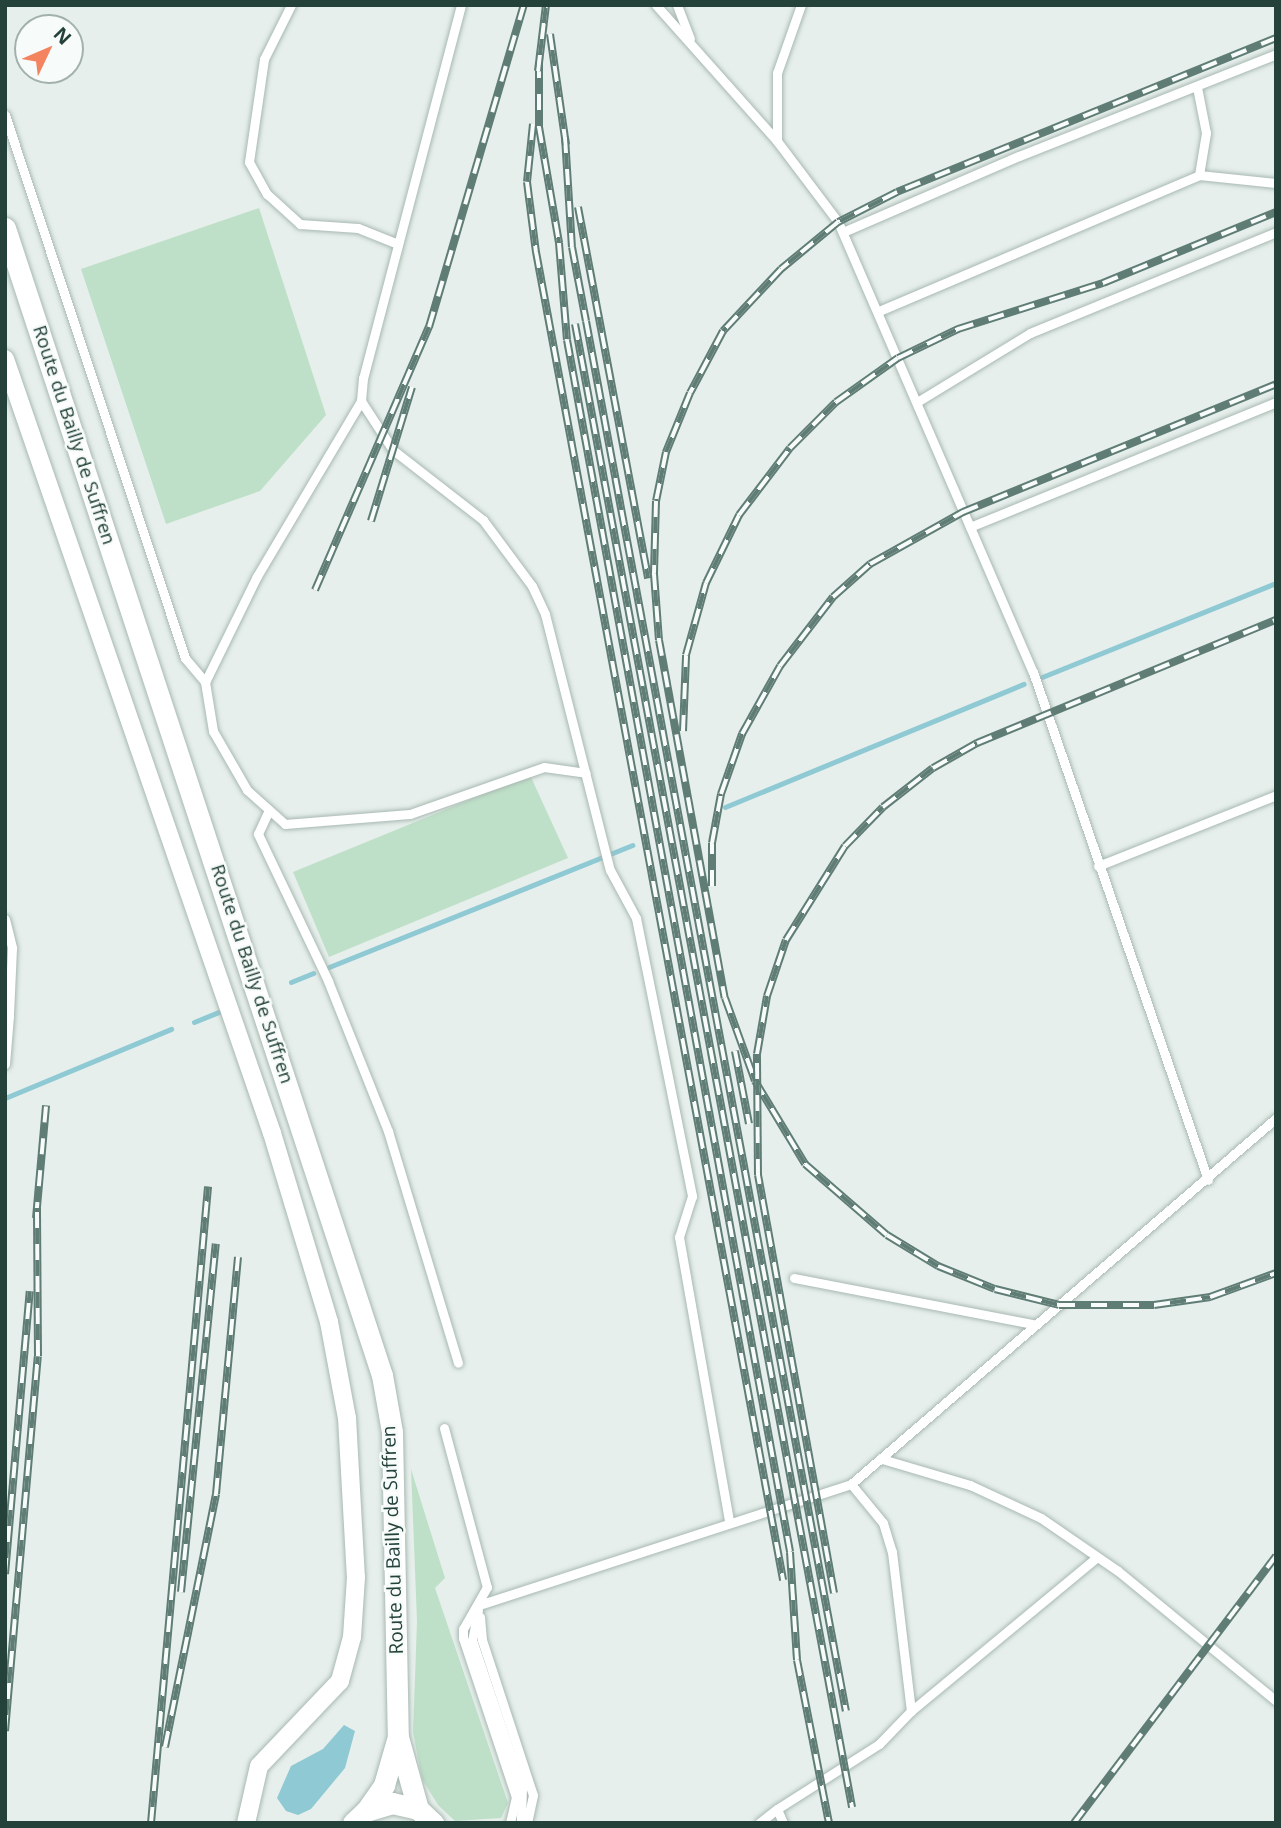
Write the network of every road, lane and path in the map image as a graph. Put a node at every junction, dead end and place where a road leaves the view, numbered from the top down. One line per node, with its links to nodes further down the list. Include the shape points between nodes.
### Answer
1 (291, 5): 16 (lane, via 264,58 250,162 267,194 300,224 358,228)
2 (461, 5): 16 (lane)
3 (656, 5): 6 (lane)
4 (677, 5): 6 (lane)
5 (801, 5): 10 (lane, via 777,73)
6 (692, 44): 10 (lane)
7 (1276, 54): 8 (lane)
8 (1197, 87): 11 (lane, via 1206,133); 14 (lane, via 1019,156)
9 (5, 115): 23 (lane, via 185,659)
10 (777, 141): 14 (lane)
11 (1199, 175): 12 (lane); 17 (lane)
12 (1276, 183)
13 (5, 228): 44 (main road, Route du Bailly de Suffren, via 382,1375 392,1432)
14 (843, 232): 17 (lane)
15 (1276, 232): 20 (lane, via 1030,333)
16 (398, 244): 19 (lane)
17 (879, 311): 20 (lane)
18 (5, 359): 48 (street, via 272,1133 329,1322 347,1418 356,1577 352,1637 340,1681 259,1766)
19 (361, 401): 23 (lane, via 257,576); 24 (lane, via 393,450 483,520 532,586 545,614)
20 (917, 402): 22 (lane)
21 (1276, 402): 22 (lane)
22 (970, 527): 27 (lane, via 1033,672)
23 (205, 682): 26 (lane, via 213,731 247,790)
24 (586, 773): 26 (lane, via 544,766 410,814 285,824); 39 (lane, via 610,870 636,918 692,1196 679,1237)
25 (1276, 795): 27 (lane)
26 (269, 810): 35 (lane, via 258,834 328,981 388,1131)
27 (1098, 866): 32 (lane)
28 (5, 919): 29 (lane, via 12,948)
29 (7, 1016): 30 (lane)
30 (5, 1064)
31 (1276, 1118): 32 (lane)
32 (1208, 1180): 34 (lane)
33 (794, 1278): 34 (lane)
34 (1033, 1324): 37 (lane)
35 (458, 1363)
36 (444, 1428): 41 (lane, via 487,1587)
37 (882, 1460): 38 (lane); 40 (lane, via 970,1485 1041,1518)
38 (851, 1484): 39 (lane); 43 (lane, via 883,1523 892,1552)
39 (729, 1522): 41 (lane)
40 (1097, 1557): 42 (lane); 43 (lane)
41 (479, 1605): 49 (lane, via 463,1629 463,1638 516,1797); 50 (lane, via 472,1640 522,1789); 51 (lane, via 482,1640 533,1795)
42 (1276, 1701)
43 (911, 1711): 45 (lane, via 879,1744)
44 (398, 1737): 46 (main road, Route du Bailly de Suffren); 47 (main road, Route du Bailly de Suffren, via 384,1785)
45 (777, 1809): 52 (lane); 53 (lane)
46 (425, 1816): 47 (main road, via 392,1803)
47 (359, 1817)
48 (246, 1823)
49 (510, 1823)
50 (521, 1823)
51 (527, 1823)
52 (760, 1823)
53 (783, 1823)

